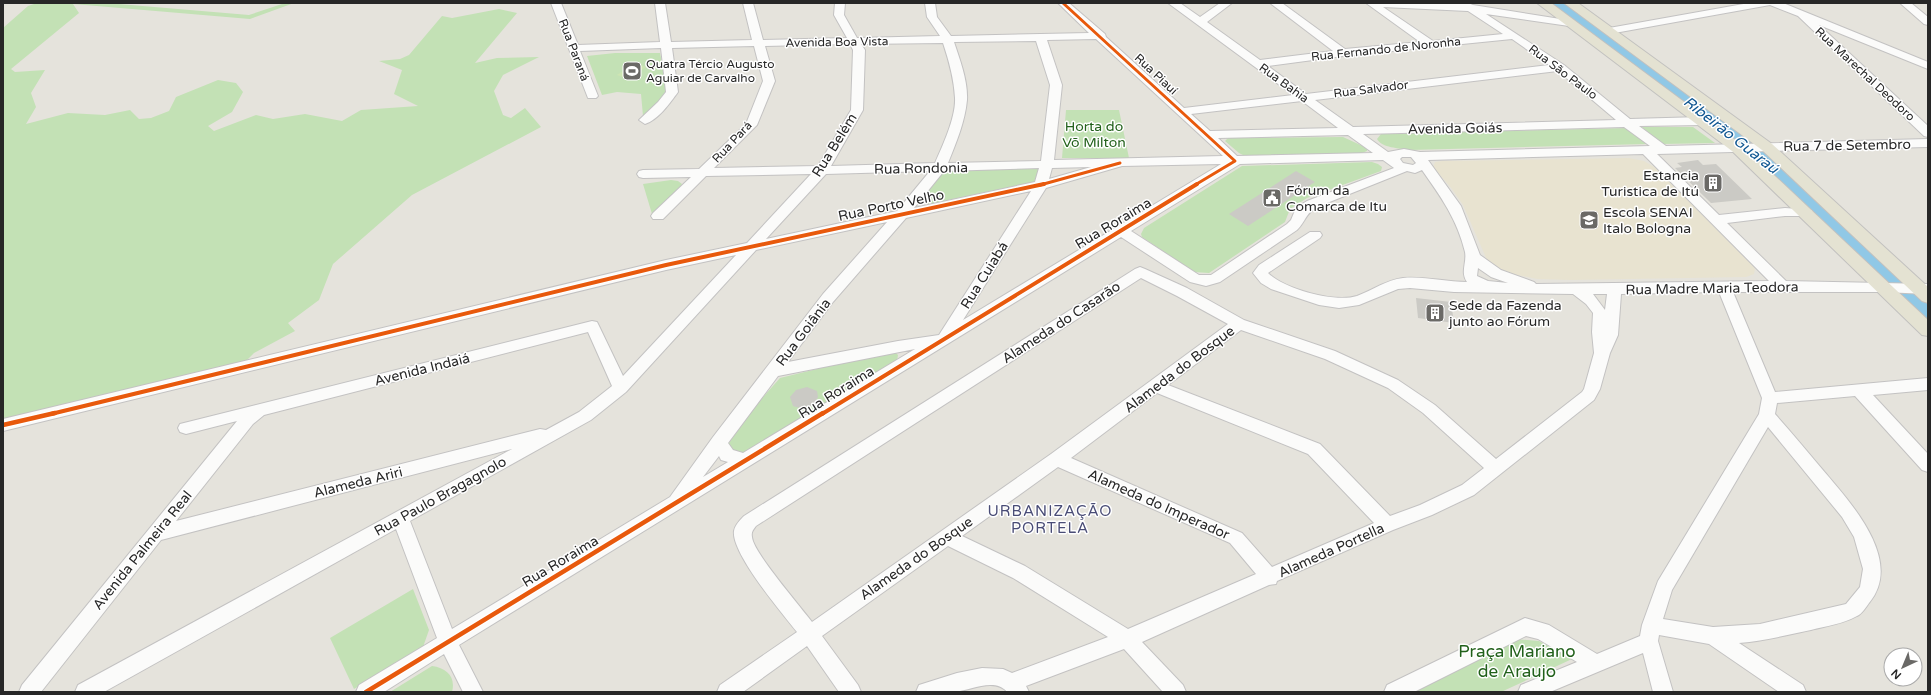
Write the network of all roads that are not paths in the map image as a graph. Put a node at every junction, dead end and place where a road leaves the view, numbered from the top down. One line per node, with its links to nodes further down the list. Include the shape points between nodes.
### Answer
1 (556, 3): 32 (street, Rua Paraná)
2 (660, 3): 31 (street)
3 (748, 3): 29 (street, Rua Pará)
4 (840, 3): 28 (street, Rua Belém, via 839,15)
5 (930, 3): 27 (street, Rua Goiânia, via 932,17)
6 (1063, 3): 24 (street, Rua Piauí)
7 (1173, 3): 20 (street, Rua Bahia)
8 (1227, 3): 20 (street)
9 (1275, 3): 33 (street)
10 (1371, 3): 30 (street)
11 (1380, 3): 18 (street)
12 (1459, 3): 18 (street, Rua São Paulo)
13 (1543, 3): 18 (street, via 1528,10); 22 (main road)
14 (1570, 3): 23 (main road)
15 (1767, 3): 23 (street)
16 (1774, 3): 19 (street)
17 (1905, 3): 21 (street)
18 (1470, 5): 22 (street); 25 (street, Rua São Paulo)
19 (1802, 15): 35 (street); 44 (street, Rua Marechal Deodoro)
20 (1200, 22): 34 (street, Rua Bahia)
21 (1928, 22)
22 (1569, 23): 23 (main road)
23 (1597, 33): 41 (main road); 47 (main road)
24 (1100, 36): 26 (street, Avenida Boa Vista); 39 (street, Rua Piauí)
25 (1514, 36): 30 (street, Rua Fernando de Noronha); 36 (street, Rua São Paulo)
26 (1041, 38): 27 (street, Avenida Boa Vista); 56 (street, Rua Cuiabá, via 1056,85)
27 (948, 40): 28 (street, Avenida Boa Vista); 57 (street, Rua Goiânia, via 957,69 961,99 954,133)
28 (854, 42): 29 (street, Avenida Boa Vista); 58 (street, Rua Belém, via 859,50 857,110)
29 (760, 44): 31 (street, Avenida Boa Vista); 59 (street, Rua Pará, via 769,81 751,125)
30 (1430, 44): 33 (street, Rua Fernando de Noronha)
31 (666, 45): 32 (street, Avenida Boa Vista); 40 (street, via 672,92 662,105)
32 (573, 48): 37 (street, Rua Paraná)
33 (1343, 53): 34 (street, Rua Fernando de Noronha)
34 (1258, 64): 38 (street, Rua Bahia)
35 (1928, 66)
36 (1560, 67): 38 (street, Rua Salvador); 42 (street, Rua São Paulo)
37 (592, 96)
38 (1304, 98): 39 (street, Rua Salvador); 43 (street, Rua Bahia)
39 (1182, 112): 45 (street, Rua Piauí)
40 (644, 120)
41 (1702, 121): 42 (street, Avenida Goiás); 48 (main road)
42 (1628, 124): 43 (street, Avenida Goiás); 50 (street, Rua São Paulo)
43 (1350, 131): 45 (street, Avenida Goiás); 55 (street, Rua Bahia)
44 (1928, 133)
45 (1208, 135): 53 (street, Rua Piauí)
46 (1928, 143): 47 (street, Rua 7 de Setembro)
47 (1763, 147): 48 (street, Avenida Goiás); 81 (main road)
48 (1741, 148): 50 (street, Avenida Goiás); 64 (main road)
49 (1646, 149): 50 (street, Avenida Goiás); 51 (street, Avenida Goiás); 67 (street)
50 (1662, 149)
51 (1420, 159): 55 (street, via 1420,168); 55 (street, Avenida Goiás, via 1407,152 1401,152); 62 (street)
52 (1198, 161): 53 (street); 54 (street, Rua Rondonia); 61 (street, via 1206,169)
53 (1235, 161): 55 (street, via 1369,156); 61 (street, Rua Roraima)
54 (1120, 163): 56 (street, Rua Rondonia); 63 (street, Rua Porto Velho)
55 (1398, 163): 62 (street); 68 (street, via 1391,174 1312,204 1301,211 1292,227 1211,281 1195,279)
56 (1047, 164): 57 (street, Rua Rondonia); 63 (street, Rua Cuiabá)
57 (940, 167): 58 (street, Rua Rondonia); 65 (street, Rua Goiânia)
58 (822, 170): 59 (street, Rua Rondonia); 70 (street, Rua Belém)
59 (704, 172): 60 (street, Rua Rondonia); 66 (street, Rua Pará)
60 (643, 174)
61 (1208, 177): 68 (street, Rua Roraima)
62 (1436, 181): 71 (street, via 1458,213)
63 (1041, 185): 65 (street, Rua Porto Velho); 82 (street, Rua Cuiabá)
64 (1806, 213): 67 (street, via 1785,212); 77 (main road)
65 (902, 214): 70 (street, Rua Porto Velho); 88 (street, Rua Goiânia, via 828,298)
66 (658, 216)
67 (1716, 220): 74 (street)
68 (1121, 231): 83 (street, Rua Roraima)
69 (1315, 235): 75 (street, via 1264,268 1260,273 1263,278 1317,301 1333,304 1356,301 1398,284 1414,282 1450,287)
70 (752, 246): 91 (street, Rua Paulo Bragagnolo); 95 (street, Rua Porto Velho)
71 (1472, 252): 72 (street); 73 (street)
72 (1470, 269): 73 (street, via 1476,267); 75 (street, Rua Madre Maria Teodora, via 1472,279 1478,284)
73 (1491, 270): 75 (street, via 1500,281); 78 (street, Rua Madre Maria Teodora)
74 (1782, 286): 76 (street, Rua Madre Maria Teodora); 77 (street, Rua Madre Maria Teodora)
75 (1492, 287): 78 (street, Rua Madre Maria Teodora)
76 (1724, 287): 80 (street, Rua Madre Maria Teodora); 93 (street, via 1767,389)
77 (1887, 287): 81 (street, Rua Madre Maria Teodora); 85 (main road)
78 (1541, 288): 79 (street, Rua Madre Maria Teodora)
79 (1576, 289): 80 (street, Rua Madre Maria Teodora); 87 (street, Alameda Portella, via 1591,300 1600,313)
80 (1614, 289): 87 (street, Alameda Portella, via 1611,335)
81 (1922, 291)
82 (974, 292): 83 (street, via 982,302); 86 (street, Rua Cuiabá)
83 (1000, 305): 86 (street, Rua Roraima)
84 (1239, 324): 90 (street, Alameda do Bosque); 103 (street, Alameda do Casarão, via 1330,355 1393,384 1429,409); 111 (street, Alameda do Casarão, via 1140,272 750,521 743,530 743,539 752,558)
85 (1928, 330)
86 (943, 340): 88 (street, via 898,346); 100 (street, Rua Roraima)
87 (1602, 353): 103 (street, Alameda Portella, via 1588,396)
88 (774, 371): 98 (street, Rua Goiânia)
89 (1928, 384): 92 (street)
90 (1155, 386): 99 (street, Alameda do Bosque); 107 (street, via 1314,449)
91 (620, 388): 94 (street, Avenida Indaiá, via 592,326); 97 (street, Rua Paulo Bragagnolo, via 585,416)
92 (1859, 390): 93 (street); 102 (street)
93 (1768, 406): 112 (street, via 1664,587); 113 (street, via 1862,534 1872,569 1871,580 1868,591 1852,610 1760,633)
94 (259, 411): 96 (street, Avenida Indaiá); 108 (street, Avenida Palmeira Real, via 248,420)
95 (3, 425)
96 (186, 428)
97 (562, 429): 106 (street, Rua Paulo Bragagnolo); 108 (street, Alameda Ariri)
98 (719, 442): 100 (street, via 727,455); 101 (street, Rua Goiânia)
99 (1057, 459): 109 (street, Alameda do Bosque); 110 (street, Alameda do Imperador, via 1236,538)
100 (745, 460): 104 (street, Rua Roraima)
101 (704, 462): 104 (street); 105 (street, Rua Goiânia)
102 (1928, 465)
103 (1496, 469): 107 (street, Alameda Portella, via 1460,494)
104 (722, 475): 105 (street, Rua Roraima)
105 (674, 504): 115 (street, Rua Roraima)
106 (400, 518): 115 (street); 119 (street, Rua Paulo Bragagnolo)
107 (1387, 524): 110 (street, Alameda Portella)
108 (154, 534): 118 (street, Avenida Palmeira Real)
109 (947, 537): 111 (street, Alameda do Bosque); 114 (street, via 1019,572)
110 (1270, 578): 114 (street, Alameda Portella)
111 (809, 633): 122 (street, Alameda do Bosque); 123 (street)
112 (1650, 633): 113 (street); 116 (street); 128 (street)
113 (1713, 636): 129 (street)
114 (1127, 639): 117 (street, Alameda Portella); 125 (street)
115 (448, 642): 120 (street, Rua Roraima); 121 (street)
116 (1596, 663): 126 (street, via 1542,631 1525,627); 127 (street)
117 (1015, 687): 124 (street, via 1003,678 978,678)
118 (29, 692)
119 (85, 692)
120 (366, 692)
121 (473, 692)
122 (727, 692)
123 (851, 692)
124 (926, 692)
125 (1176, 692)
126 (1394, 692)
127 (1528, 692)
128 (1663, 692)
129 (1796, 692)

